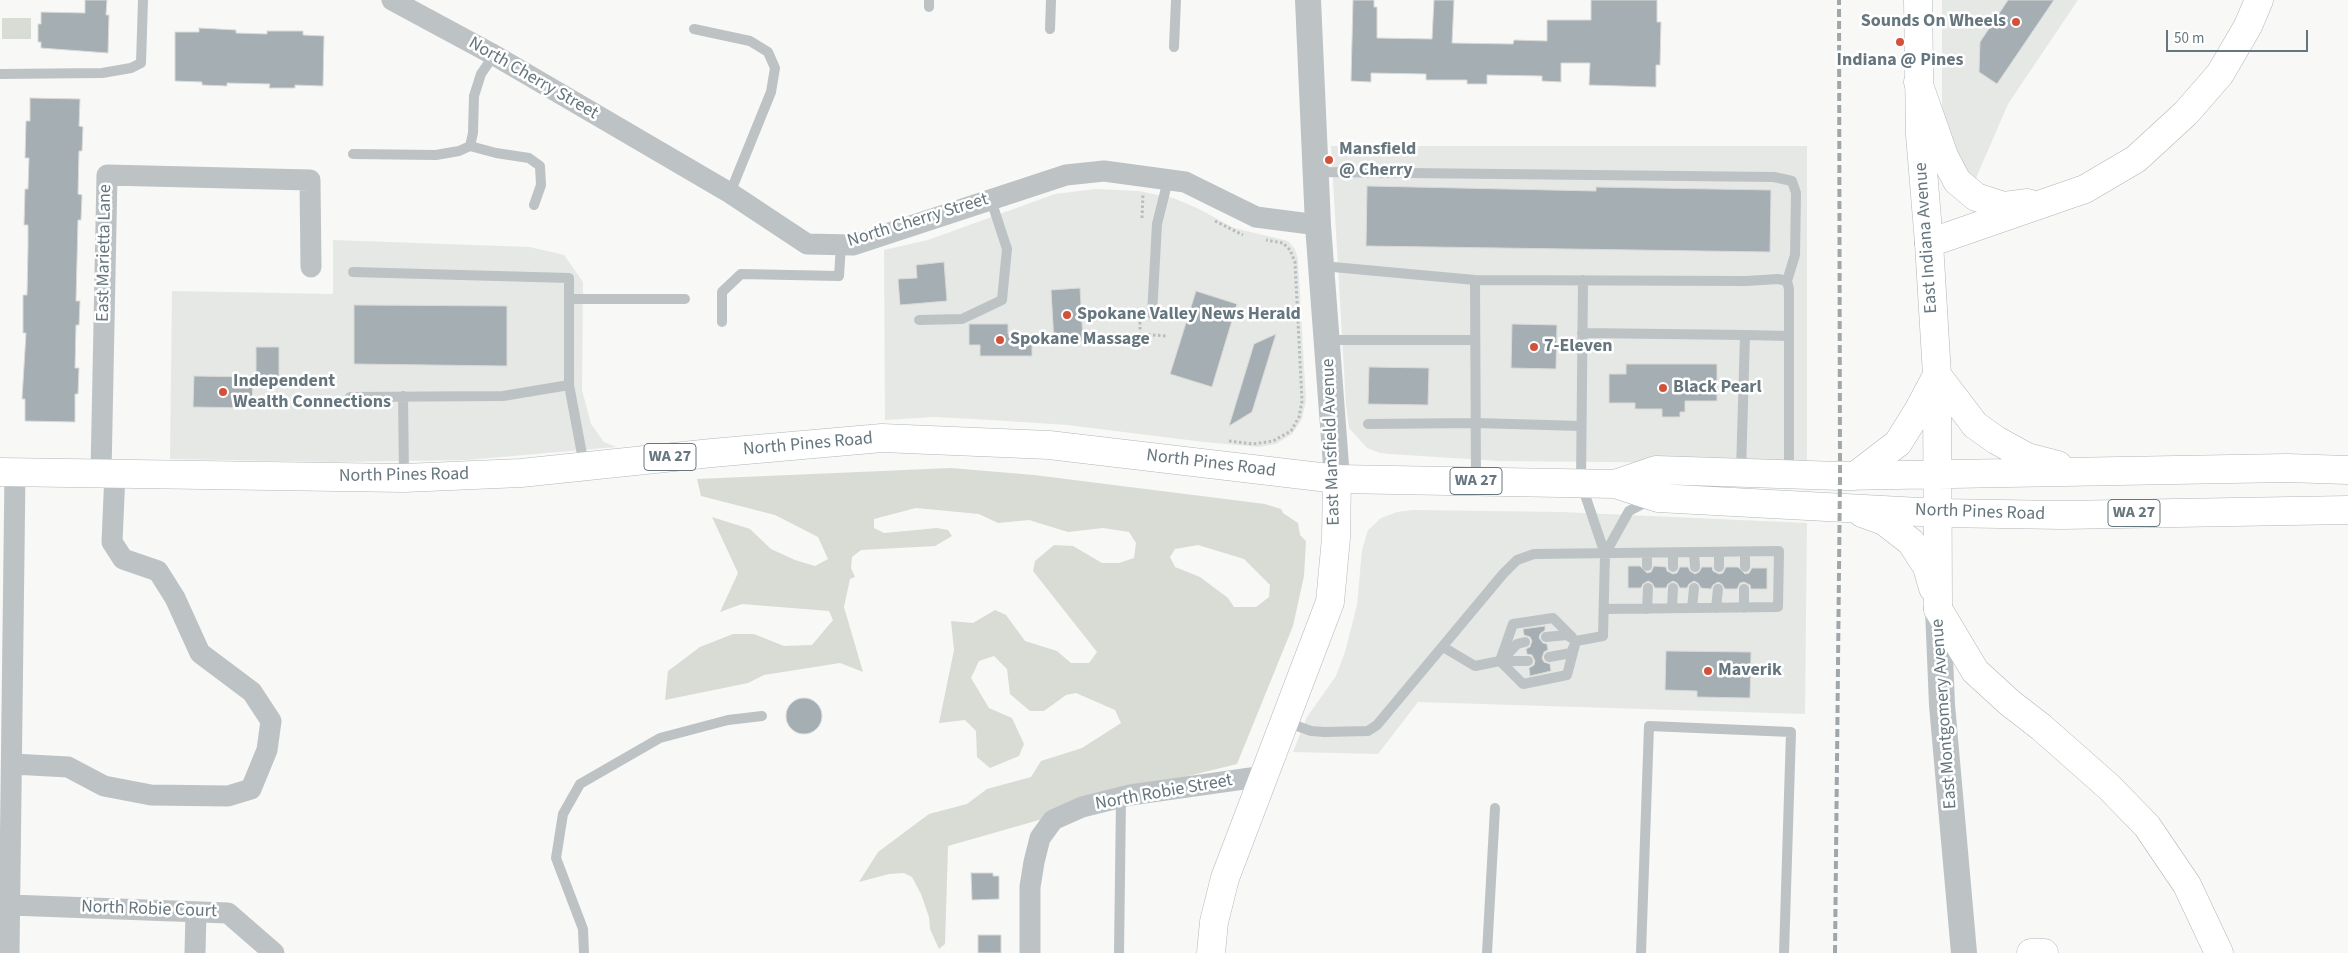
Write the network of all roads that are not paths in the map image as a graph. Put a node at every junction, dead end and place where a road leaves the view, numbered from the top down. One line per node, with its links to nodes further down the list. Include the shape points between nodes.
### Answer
1 (142, 0): 12 (lane, via 141,63 102,73)
2 (1051, 0): 9 (lane)
3 (1176, 0): 10 (lane)
4 (1308, 0): 16 (street, East Mansfield Avenue)
5 (1918, 0): 13 (main road, East Indiana Avenue)
6 (2259, 0): 20 (main road, via 2220,74 2186,113 2136,159 2085,189)
7 (397, 1): 11 (street, North Cherry Street)
8 (694, 29): 18 (lane, via 750,41 768,52 775,68 771,92)
9 (1050, 29)
10 (1174, 47)
11 (494, 55): 14 (lane, via 481,74 474,96); 18 (street, North Cherry Street)
12 (0, 74)
13 (1918, 82): 20 (main road, via 1944,156 1957,181 1976,197 2004,206); 23 (main road, East Indiana Avenue)
14 (470, 146): 15 (lane, via 459,152 436,155); 21 (lane, via 529,158 540,166 542,185)
15 (353, 154)
16 (1316, 172): 22 (street, East Mansfield Avenue); 30 (lane, via 1774,177 1792,181 1796,193 1795,255)
17 (1165, 189): 19 (street, North Cherry Street, via 1104,171 1066,175); 22 (street, North Cherry Street, via 1185,182 1256,216); 33 (lane, via 1157,224)
18 (730, 193): 24 (street, North Cherry Street, via 807,244)
19 (991, 200): 24 (street, North Cherry Street, via 853,245); 34 (lane, via 1007,250 1002,300 962,319)
20 (2054, 200): 23 (main road)
21 (534, 205)
22 (1318, 225): 25 (street, East Mansfield Avenue)
23 (1929, 243): 41 (main road, East Indiana Avenue)
24 (841, 245): 35 (lane, via 839,276 741,274 722,292)
25 (1321, 265): 28 (lane); 39 (street, East Mansfield Avenue)
26 (311, 267): 53 (street, East Marietta Lane, via 310,180 107,175)
27 (353, 272): 31 (lane, via 569,278)
28 (1475, 280): 29 (lane); 40 (lane)
29 (1583, 280): 30 (lane, via 1746,281 1778,278); 36 (lane)
30 (1786, 281): 38 (lane, via 1789,289)
31 (569, 298): 32 (lane); 42 (lane)
32 (685, 299)
33 (1152, 314)
34 (919, 320)
35 (722, 322)
36 (1582, 333): 37 (lane); 47 (lane)
37 (1745, 335): 38 (lane); 51 (lane)
38 (1789, 336): 54 (lane)
39 (1327, 340): 40 (lane); 58 (street, East Mansfield Avenue)
40 (1475, 340): 45 (lane)
41 (1937, 375): 52 (main road, via 1975,425 1996,440 2026,457); 55 (main road, East Indiana Avenue); 56 (main road, via 1898,443)
42 (569, 385): 43 (lane, via 503,396); 48 (lane)
43 (403, 396): 44 (lane); 57 (lane)
44 (350, 397)
45 (1476, 423): 46 (lane); 47 (lane); 59 (lane)
46 (1368, 424)
47 (1581, 426): 60 (lane)
48 (584, 466): 57 (main road, North Pines Road / WA 27, via 521,473); 58 (main road, North Pines Road / WA 27, via 882,438 1049,445)
49 (2340, 470): 52 (main road, North Pines Road / WA 27)
50 (7, 472): 53 (main road, North Pines Road / WA 27); 82 (street)
51 (1740, 472): 54 (main road, North Pines Road / WA 27); 61 (main road, North Pines Road / WA 27, via 1656,470)
52 (2082, 472): 55 (main road, North Pines Road / WA 27)
53 (108, 473): 57 (main road, North Pines Road / WA 27); 100 (street, via 112,542 123,559 158,571 175,598 200,653 252,692 271,721 267,750 251,789 228,796 151,795 104,786 68,767)
54 (1789, 474): 56 (main road, North Pines Road / WA 27)
55 (1938, 475): 56 (main road, North Pines Road / WA 27); 65 (main road, East Montgomery Avenue)
56 (1855, 476)
57 (404, 478)
58 (1337, 479): 59 (main road, North Pines Road / WA 27); 98 (main road, East Mansfield Avenue, via 1330,602)
59 (1476, 481): 60 (main road, North Pines Road / WA 27)
60 (1581, 483): 61 (main road, North Pines Road / WA 27); 71 (lane)
61 (1615, 484): 62 (main road, North Pines Road / WA 27)
62 (1658, 498): 63 (main road, North Pines Road / WA 27); 71 (lane, via 1642,502 1629,511)
63 (1847, 507): 65 (main road, North Pines Road / WA 27); 89 (main road, via 1884,521 1911,542 1927,568)
64 (2339, 510): 65 (main road, North Pines Road / WA 27, via 2062,515)
65 (1939, 513): 89 (main road, East Montgomery Avenue)
66 (1694, 552): 67 (lane); 70 (lane); 74 (lane)
67 (1719, 552): 68 (lane); 75 (lane)
68 (1744, 552): 76 (lane); 86 (lane, via 1779,551 1778,607)
69 (1647, 553): 70 (lane); 71 (lane); 72 (lane)
70 (1673, 553): 73 (lane)
71 (1605, 554): 87 (lane); 93 (lane, via 1534,554 1517,560)
72 (1647, 566)
73 (1673, 567)
74 (1695, 567)
75 (1719, 567)
76 (1745, 568)
77 (1648, 588): 88 (lane)
78 (1673, 588): 83 (lane)
79 (1694, 588): 84 (lane)
80 (1718, 589): 85 (lane)
81 (1744, 589): 86 (lane)
82 (7, 608): 99 (street)
83 (1672, 608): 84 (lane); 88 (lane)
84 (1692, 608): 85 (lane)
85 (1716, 608): 86 (lane)
86 (1744, 608)
87 (1604, 609): 88 (lane); 91 (lane, via 1603,636)
88 (1647, 609)
89 (1938, 609): 116 (street, East Montgomery Avenue, via 1942,705); 119 (main road, via 1975,671 2109,787 2147,826 2187,885)
90 (1546, 637): 91 (lane, via 1567,635)
91 (1576, 641): 94 (lane, via 1571,653); 95 (lane, via 1553,618 1513,624); 95 (lane, via 1567,675 1523,684)
92 (1525, 642): 95 (lane, via 1517,644)
93 (1443, 647): 95 (lane, via 1474,666); 98 (lane, via 1378,726 1368,731 1311,731)
94 (1549, 657)
95 (1500, 661): 96 (lane)
96 (1528, 661)
97 (762, 716): 109 (lane, via 728,720 660,738 580,784 563,814 556,858 583,929)
98 (1285, 722): 101 (main road, East Mansfield Avenue)
99 (6, 742): 100 (street)
100 (13, 764): 104 (street)
101 (1265, 776): 102 (street, North Robie Street); 112 (main road, East Mansfield Avenue, via 1225,878 1214,922)
102 (1121, 797): 110 (street, North Robie Street, via 1053,820 1040,838 1030,887); 111 (lane)
103 (1495, 808): 113 (lane)
104 (10, 905): 105 (street, North Robie Court); 106 (street)
105 (196, 912): 107 (street); 108 (street, North Robie Court, via 228,913)
106 (9, 953)
107 (195, 953)
108 (274, 953)
109 (584, 953)
110 (1030, 953)
111 (1119, 953)
112 (1211, 953)
113 (1487, 953)
114 (1640, 953): 115 (lane, via 1649,726 1791,732)
115 (1784, 953)
116 (1964, 953)
117 (2031, 953): 118 (main road)
118 (2044, 953)
119 (2219, 953)

